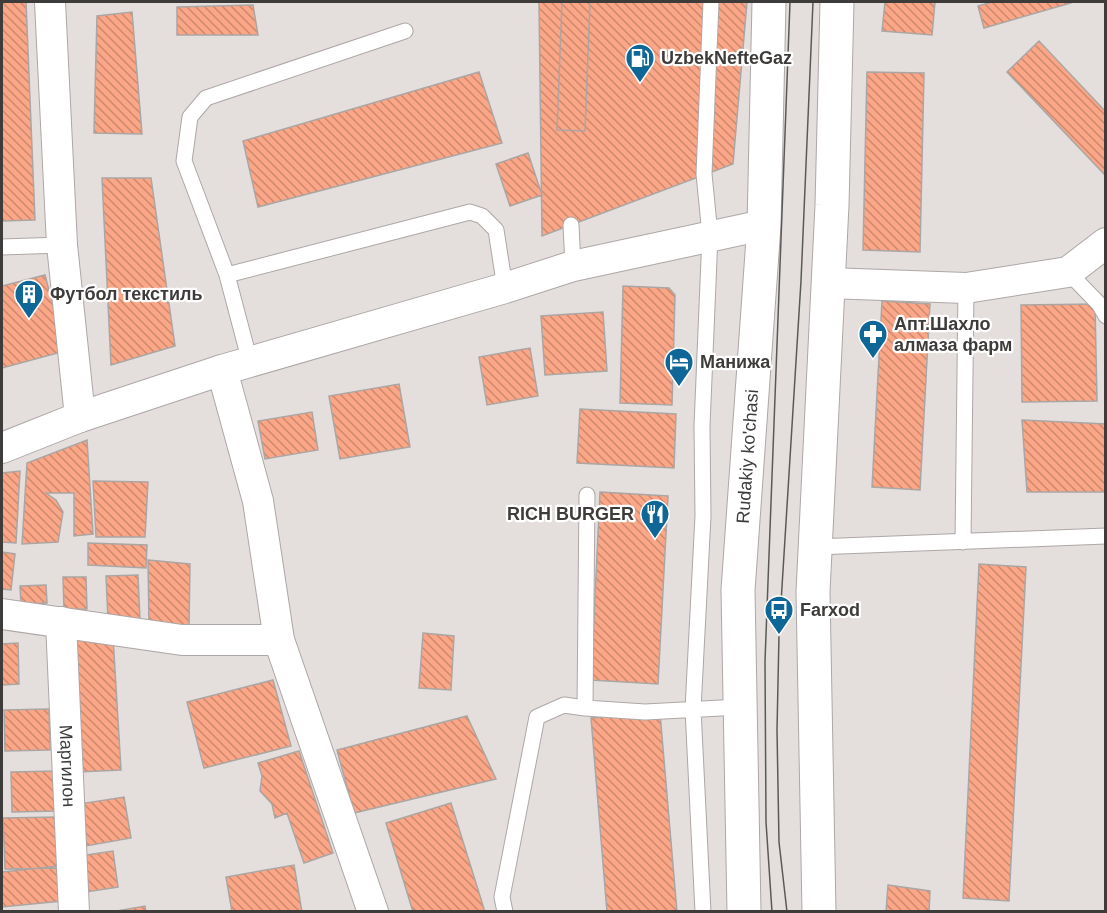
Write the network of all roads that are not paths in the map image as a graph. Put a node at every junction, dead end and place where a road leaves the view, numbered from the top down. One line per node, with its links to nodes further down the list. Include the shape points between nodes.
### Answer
1 (50, 2): 10 (street)
2 (711, 2): 8 (lane, via 704,174)
3 (769, 2): 7 (main road, Rudakiy ko'chasi)
4 (837, 2): 15 (main road)
5 (405, 31): 14 (lane, via 206,98 190,117 184,161)
6 (571, 225): 12 (lane)
7 (764, 225): 8 (street); 29 (main road, Rudakiy ko'chasi, via 738,590)
8 (710, 235): 12 (street); 31 (lane, via 702,426 703,516)
9 (1106, 243): 13 (street)
10 (62, 245): 11 (lane); 20 (street)
11 (2, 247)
12 (573, 266): 16 (street)
13 (1068, 272): 17 (street); 18 (lane)
14 (227, 275): 16 (lane, via 470,212 483,216 496,230); 19 (lane)
15 (828, 283): 17 (street); 25 (main road)
16 (505, 288): 19 (street)
17 (966, 288): 24 (lane)
18 (1106, 316)
19 (236, 366): 20 (street); 28 (street)
20 (80, 417): 21 (street)
21 (2, 448)
22 (587, 495): 30 (lane)
23 (1106, 536): 24 (lane)
24 (963, 542): 25 (lane)
25 (815, 547): 37 (main road)
26 (2, 614): 27 (street)
27 (61, 622): 28 (street, via 182,640); 32 (street, Маргилон)
28 (279, 640): 33 (street)
29 (741, 707): 31 (lane); 36 (main road, Rudakiy ko'chasi)
30 (585, 708): 31 (lane); 34 (lane, via 564,705 537,717 502,897)
31 (693, 710): 35 (lane)
32 (74, 912)
33 (373, 912)
34 (505, 912)
35 (703, 912)
36 (744, 912)
37 (819, 912)

